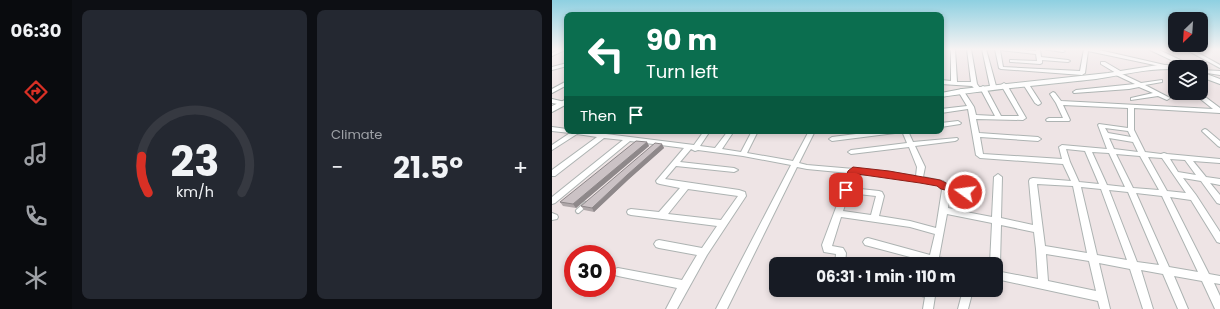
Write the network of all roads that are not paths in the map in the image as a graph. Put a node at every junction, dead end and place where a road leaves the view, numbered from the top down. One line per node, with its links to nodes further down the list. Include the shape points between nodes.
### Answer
1 (953, 63): 22 (street)
2 (972, 63): 30 (street)
3 (988, 63): 28 (street)
4 (1000, 63): 15 (street, via 1001,68)
5 (1086, 63): 15 (street)
6 (1102, 63): 14 (street)
7 (1154, 63): 9 (street)
8 (564, 65): 11 (street)
9 (1168, 66)
10 (1168, 68): 14 (street)
11 (552, 69)
12 (1208, 72): 13 (street)
13 (1220, 73)
14 (1119, 74): 15 (street); 25 (street)
15 (1085, 75): 24 (street)
16 (1208, 75): 18 (street)
17 (1208, 76): 21 (street)
18 (1220, 79)
19 (1160, 81): 25 (street)
20 (944, 82): 22 (street)
21 (1220, 82)
22 (954, 83): 30 (street)
23 (564, 84): 27 (street)
24 (1026, 84): 29 (street); 43 (street)
25 (1140, 85): 33 (street); 36 (street)
26 (552, 86): 27 (street)
27 (561, 86): 31 (street)
28 (993, 86): 29 (street); 30 (street)
29 (1004, 86): 51 (street, via 1023,118)
30 (978, 87): 32 (street); 51 (street)
31 (552, 91)
32 (961, 91): 34 (street); 45 (street)
33 (1076, 92)
34 (944, 94)
35 (1053, 94): 44 (street)
36 (1158, 94): 37 (street); 38 (street)
37 (1167, 98)
38 (1133, 99)
39 (1205, 100): 49 (street)
40 (552, 101): 41 (street)
41 (564, 102)
42 (564, 103): 47 (street)
43 (1038, 103)
44 (1059, 104): 46 (street); 52 (street, via 1067,120)
45 (971, 107): 48 (street); 50 (street)
46 (1131, 107): 49 (street); 56 (street)
47 (552, 109)
48 (944, 111)
49 (1220, 111)
50 (974, 117): 51 (street); 67 (street)
51 (999, 118)
52 (1048, 120)
53 (958, 123): 54 (street)
54 (944, 125)
55 (552, 129): 57 (street)
56 (1131, 130): 69 (street, via 1101,125); 74 (street)
57 (564, 131)
58 (1205, 131): 77 (street)
59 (573, 134): 78 (street)
60 (584, 134): 68 (street)
61 (704, 134): 79 (street)
62 (729, 134): 82 (street)
63 (753, 134): 85 (street)
64 (810, 134): 92 (street)
65 (871, 134): 71 (street)
66 (906, 134): 76 (street)
67 (977, 135): 70 (street); 89 (street, via 982,156)
68 (602, 136): 73 (street); 95 (street)
69 (1106, 136): 74 (street); 84 (street)
70 (1038, 138)
71 (832, 139)
72 (955, 139): 76 (street)
73 (628, 140): 75 (street); 109 (street)
74 (1135, 140): 86 (street)
75 (656, 144): 79 (street); 80 (lane)
76 (911, 144): 83 (street); 98 (street, via 921,167)
77 (1220, 145)
78 (552, 148)
79 (691, 148): 82 (street); 91 (street)
80 (650, 149)
81 (1088, 150): 84 (street); 89 (street, via 1062,148); 104 (street)
82 (718, 151): 85 (street)
83 (851, 152)
84 (1112, 153): 86 (street); 105 (street)
85 (742, 154): 92 (street)
86 (1142, 154): 87 (street); 107 (street)
87 (1164, 156): 88 (street); 96 (street)
88 (1187, 158): 90 (street); 99 (street)
89 (1066, 162): 101 (street)
90 (1219, 162)
91 (675, 164): 93 (street); 102 (street, via 660,181)
92 (795, 164): 94 (street); 146 (street)
93 (734, 170)
94 (853, 171): 98 (street); 106 (street)
95 (552, 174)
96 (1176, 174): 99 (street); 108 (street)
97 (998, 177): 119 (street)
98 (920, 179): 103 (street, via 940,183)
99 (1202, 179): 100 (street); 111 (street)
100 (1220, 182)
101 (1076, 184): 104 (street); 121 (street, via 1033,181); 132 (street)
102 (686, 186): 117 (street); 120 (street, via 742,194)
103 (945, 187): 112 (street); 116 (street, via 964,190)
104 (1105, 188): 105 (street); 133 (street)
105 (1130, 189): 107 (street); 134 (street)
106 (846, 190): 115 (street); 118 (street, via 879,194)
107 (1164, 193): 108 (street); 137 (street)
108 (1193, 197): 123 (street)
109 (552, 201)
110 (590, 201): 113 (lane)
111 (1220, 201)
112 (943, 210): 116 (street); 122 (street)
113 (578, 211)
114 (630, 212): 117 (street)
115 (839, 214): 118 (street); 128 (street, via 826,248 840,251)
116 (962, 214): 119 (street)
117 (661, 216): 120 (street)
118 (874, 218): 122 (street)
119 (996, 220): 121 (street); 131 (street)
120 (723, 224): 127 (street)
121 (1038, 229): 126 (street)
122 (940, 232): 130 (street)
123 (1220, 239)
124 (868, 242): 129 (street)
125 (659, 244): 127 (street)
126 (1041, 249): 132 (street); 140 (street)
127 (704, 252): 139 (street)
128 (841, 257)
129 (917, 257)
130 (934, 257)
131 (995, 257)
132 (1093, 257): 133 (street); 143 (street)
133 (1134, 264): 134 (street); 150 (street)
134 (1166, 269): 137 (street); 151 (street)
135 (618, 272): 139 (street)
136 (1003, 276): 140 (street)
137 (1207, 278): 138 (street); 144 (street)
138 (1220, 280)
139 (684, 285): 145 (street)
140 (1043, 285): 143 (street)
141 (930, 297): 147 (street)
142 (967, 297): 148 (street)
143 (1103, 297): 149 (street)
144 (1220, 307)
145 (671, 309)
146 (721, 309)
147 (928, 309)
148 (964, 309)
149 (1105, 309)
150 (1148, 309)
151 (1183, 309)

